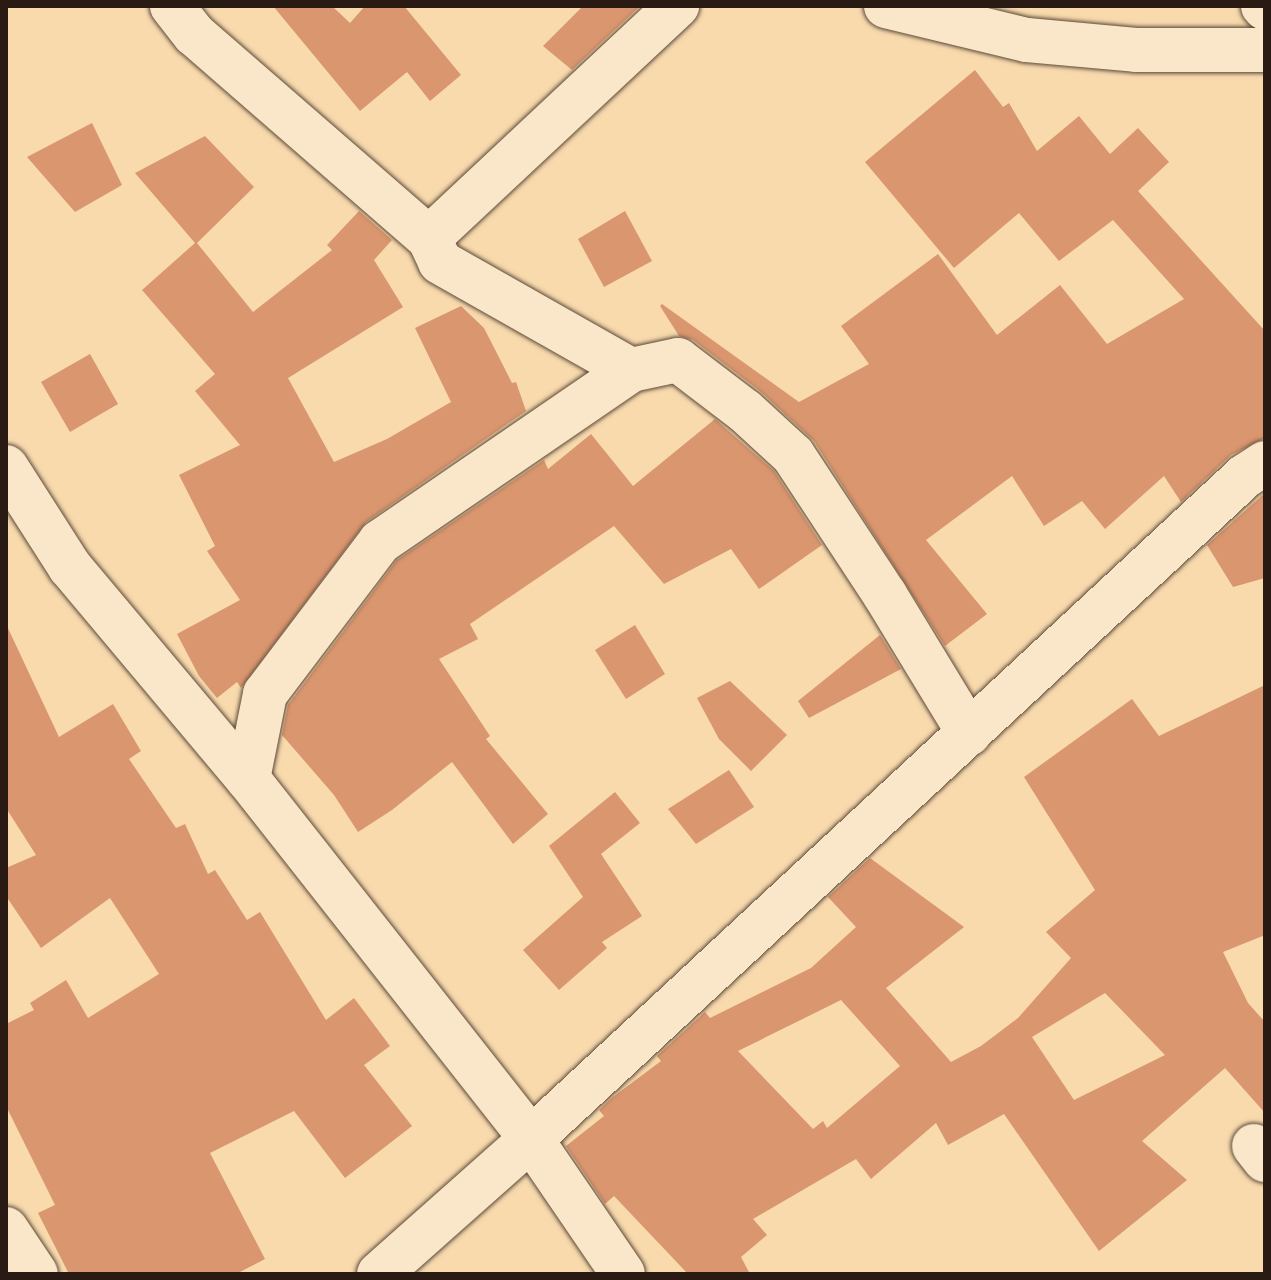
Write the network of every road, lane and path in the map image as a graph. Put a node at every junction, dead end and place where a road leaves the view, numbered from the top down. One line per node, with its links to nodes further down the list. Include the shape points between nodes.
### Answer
1 (172, 6): 5 (street, via 194,34)
2 (677, 6): 5 (street)
3 (886, 6): 4 (street, via 1027,40 1136,50)
4 (1265, 50)
5 (429, 238): 6 (street, via 440,262)
6 (631, 370): 9 (street, via 678,360 793,455); 10 (street, via 380,542 265,694)
7 (1265, 463): 9 (street)
8 (6, 467): 10 (street, via 70,567)
9 (969, 733): 11 (street)
10 (248, 779): 11 (street)
11 (531, 1139): 14 (street); 15 (street)
12 (6, 1229): 13 (street)
13 (36, 1274)
14 (379, 1274)
15 (623, 1274)

